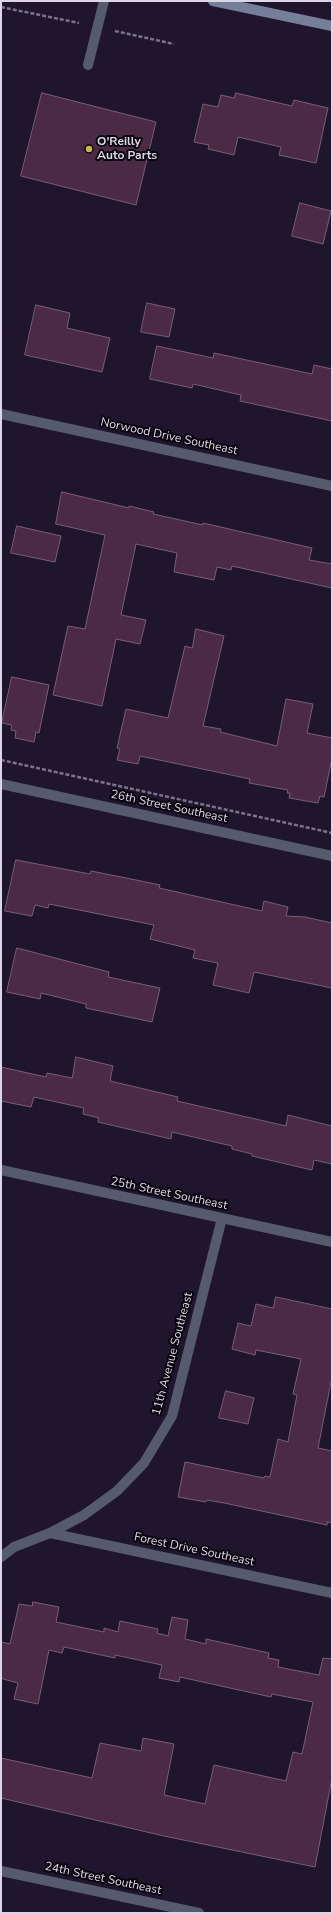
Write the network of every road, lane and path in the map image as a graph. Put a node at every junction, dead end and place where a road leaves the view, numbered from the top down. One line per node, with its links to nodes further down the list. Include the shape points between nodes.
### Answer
1 (104, 1): 4 (street)
2 (213, 1): 3 (street)
3 (332, 26)
4 (88, 65)
5 (1, 414): 6 (street, Norwood Drive Southeast)
6 (332, 486)
7 (1, 760): 9 (path)
8 (1, 784): 10 (street, 26th Street Southeast)
9 (332, 833)
10 (332, 856)
11 (1, 1170): 12 (street, 25th Street Southeast)
12 (222, 1218): 13 (street, 25th Street Southeast); 14 (street, 11th Avenue Southeast, via 172,1416 144,1462 117,1491 84,1515)
13 (332, 1242)
14 (50, 1533): 15 (street, 11th Avenue Southeast, via 14,1547); 16 (street, Forest Drive Southeast)
15 (1, 1557)
16 (332, 1593)
17 (1, 1871): 18 (street, 24th Street Southeast)
18 (199, 1913)

